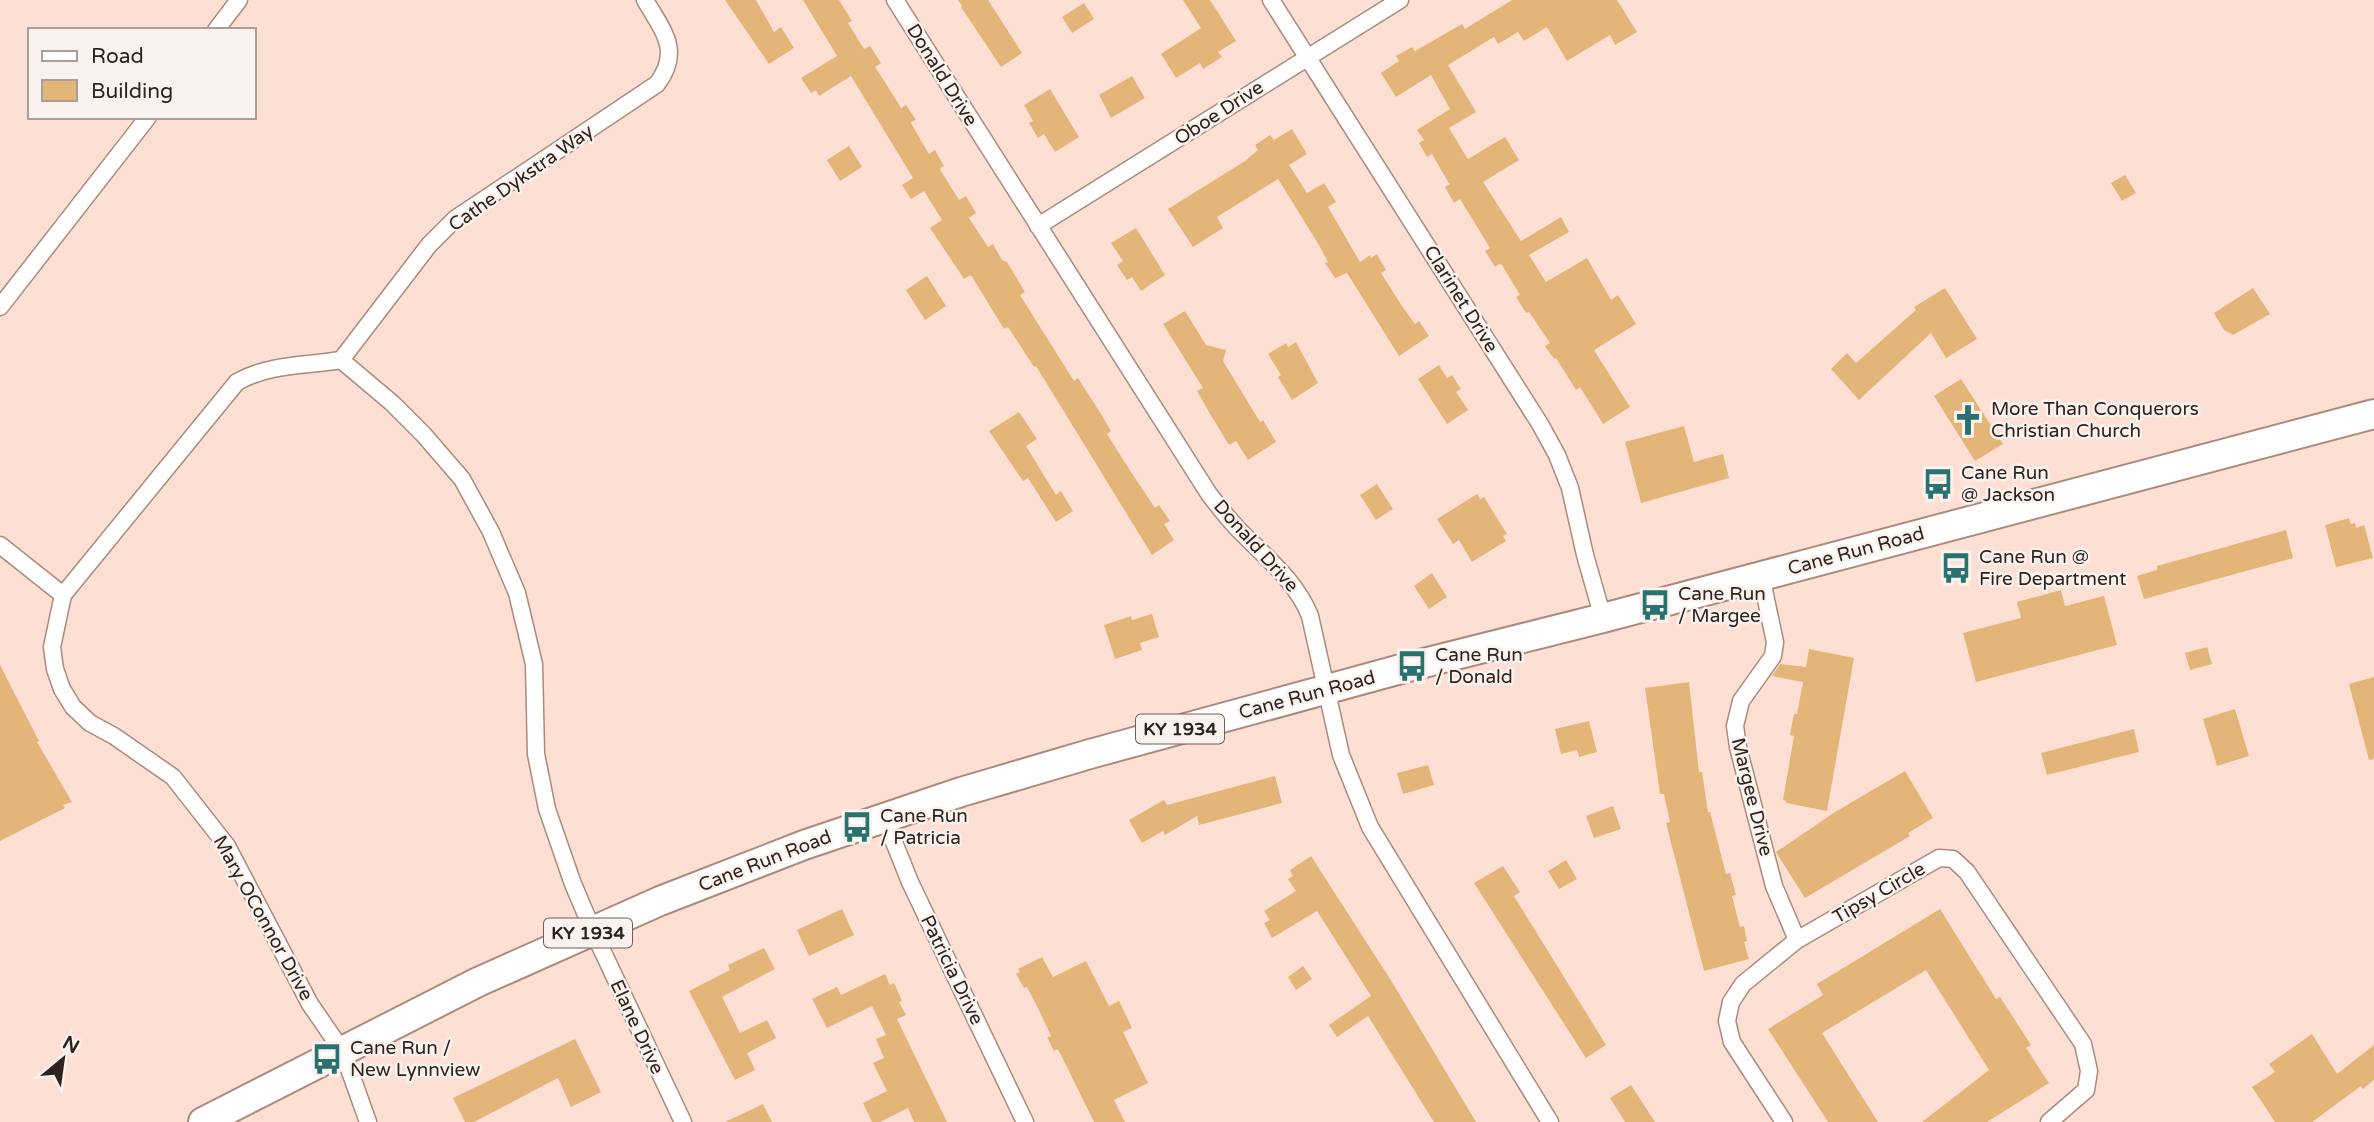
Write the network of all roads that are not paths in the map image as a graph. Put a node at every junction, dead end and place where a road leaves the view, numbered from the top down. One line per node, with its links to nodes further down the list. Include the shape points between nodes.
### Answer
1 (239, 0): 6 (street)
2 (645, 0): 11 (street, Cathe Dykstra Way, via 669,45 670,60 657,85 455,219)
3 (895, 0): 9 (street, Donald Drive)
4 (1271, 0): 7 (street, Clarinet Drive)
5 (1400, 0): 7 (street, Oboe Drive)
6 (218, 28)
7 (1309, 58): 9 (street, Oboe Drive); 16 (street, Clarinet Drive, via 1557,455 1570,488)
8 (146, 119): 10 (street)
9 (1038, 226): 17 (street, Donald Drive, via 1209,494 1298,592 1310,616)
10 (0, 307)
11 (341, 360): 15 (street, via 271,368 237,382); 19 (street, via 424,435 462,479 491,532 517,593 534,664 536,754 547,809)
12 (2374, 414): 14 (highway, Cane Run Road / KY 1934)
13 (0, 545): 15 (street)
14 (1761, 576): 16 (highway, Cane Run Road / KY 1934); 20 (street, Margee Drive, via 1775,642 1773,656 1741,701 1735,726 1774,886)
15 (63, 595): 21 (street, Mary OConnor Drive, via 52,647 62,689 73,707 173,777 196,804 227,846 310,1004)
16 (1603, 618): 17 (highway, Cane Run Road / KY 1934)
17 (1326, 690): 18 (highway, Cane Run Road / KY 1934, via 1090,754); 26 (street, Donald Drive, via 1347,772 1370,827)
18 (884, 817): 19 (highway, Cane Run Road / KY 1934, via 703,884); 25 (street, Patricia Drive)
19 (593, 931): 21 (highway, Cane Run Road / KY 1934, via 478,982); 24 (street, Elane Drive)
20 (1797, 940): 27 (street, Tipsy Circle, via 1743,984 1731,1002 1727,1021 1732,1042); 28 (street, Tipsy Circle, via 1939,858 1953,859 1967,872 2083,1045 2089,1071 2086,1090)
21 (343, 1052): 22 (highway, Cane Run Road / KY 1934); 23 (street, Mary OConnor Drive)
22 (203, 1122)
23 (368, 1122)
24 (683, 1122)
25 (1025, 1122)
26 (1550, 1122)
27 (1784, 1122)
28 (2049, 1122)

